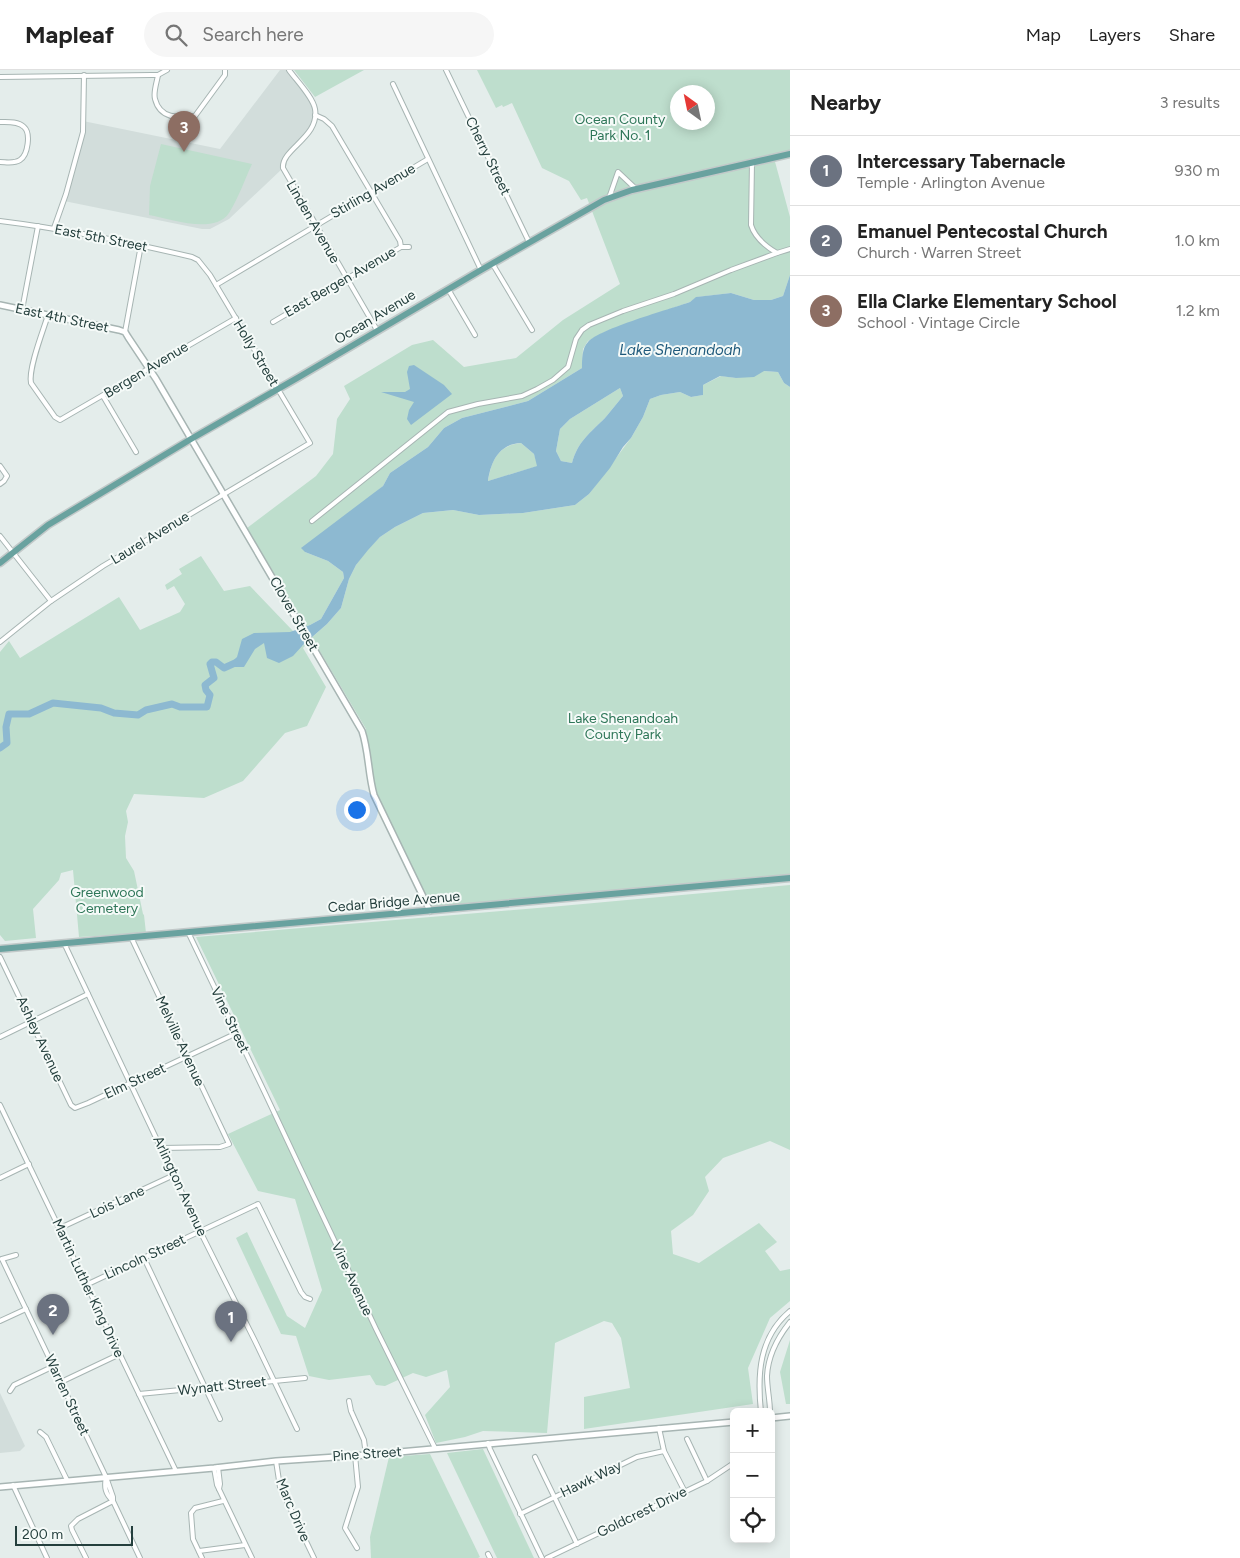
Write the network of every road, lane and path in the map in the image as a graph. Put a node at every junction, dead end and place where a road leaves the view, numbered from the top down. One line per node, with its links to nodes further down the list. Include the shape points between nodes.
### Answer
1 (38, 70): 7 (street)
2 (167, 70): 6 (street)
3 (225, 70): 6 (street, via 225,76 194,116 184,117 170,117 160,109 154,98)
4 (289, 70): 11 (street, via 311,99)
5 (446, 70): 24 (street, Cherry Street)
6 (158, 75): 8 (street)
7 (38, 76): 8 (street); 9 (street)
8 (84, 76): 23 (street, via 83,132)
9 (0, 77)
10 (392, 84): 14 (street)
11 (315, 114): 18 (street, via 332,126); 21 (street, Linden Avenue, via 312,128 282,164 285,175)
12 (0, 122): 15 (street, via 16,123 28,134 26,153 20,160)
13 (790, 154): 16 (main road, Ocean Avenue)
14 (428, 159): 18 (street, Stirling Avenue); 32 (street)
15 (0, 162)
16 (752, 162): 17 (main road, Ocean Avenue); 29 (street, via 751,225 759,240)
17 (636, 189): 19 (main road, Ocean Avenue); 19 (street, via 618,172)
18 (371, 192): 21 (street, Stirling Avenue); 26 (street)
19 (608, 198): 24 (main road, Ocean Avenue)
20 (0, 221): 22 (street, East 5th Street)
21 (315, 225): 33 (street, Linden Avenue); 34 (street, Stirling Avenue)
22 (38, 226): 23 (street, East 5th Street); 37 (street)
23 (54, 228): 25 (street, East 5th Street)
24 (529, 242): 31 (main road, Ocean Avenue)
25 (141, 245): 30 (street, East 5th Street, via 192,257); 43 (street)
26 (400, 246): 27 (street, East Bergen Avenue); 33 (street, East Bergen Avenue)
27 (408, 247)
28 (790, 249): 29 (street)
29 (777, 253): 54 (street, via 589,325 576,339 568,366 553,380 522,396 448,412)
30 (200, 262): 34 (street, Holly Street)
31 (492, 263): 32 (main road, Ocean Avenue); 42 (street)
32 (480, 270): 35 (main road, Ocean Avenue)
33 (346, 278): 40 (street, East Bergen Avenue); 41 (street, Linden Avenue)
34 (216, 285): 39 (street, Holly Street)
35 (448, 289): 41 (main road, Ocean Avenue); 44 (street)
36 (0, 306): 37 (street, East 4th Street)
37 (22, 310): 38 (street, East 4th Street)
38 (48, 316): 43 (street, East 4th Street); 47 (street, Bergen Avenue, via 33,364 31,383 56,419 60,420)
39 (236, 318): 45 (street, Bergen Avenue); 46 (street, Holly Street)
40 (273, 322)
41 (377, 330): 46 (main road, Ocean Avenue)
42 (532, 330)
43 (124, 332): 45 (street, Clover Street)
44 (476, 335)
45 (149, 368): 47 (street, Bergen Avenue); 48 (street, Clover Street)
46 (278, 389): 48 (main road, Ocean Avenue); 49 (street, Holly Street, via 310,443)
47 (103, 396): 50 (street)
48 (191, 439): 53 (street, Clover Street); 56 (main road, Ocean Avenue, via 48,525)
49 (308, 445): 53 (street, Laurel Avenue)
50 (136, 452)
51 (0, 466): 52 (street, via 7,476)
52 (0, 484)
53 (224, 494): 58 (street, Laurel Avenue, via 103,566); 61 (street, Clover Street, via 362,731 374,795)
54 (312, 521)
55 (0, 536): 56 (street)
56 (13, 552): 57 (main road, Ocean Avenue); 58 (street)
57 (0, 563)
58 (51, 602): 59 (street, Laurel Avenue)
59 (0, 642)
60 (790, 878): 61 (main road, Cedar Bridge Avenue)
61 (430, 911): 62 (main road, Cedar Bridge Avenue)
62 (188, 932): 63 (main road, Cedar Bridge Avenue); 69 (street, Vine Street)
63 (132, 937): 64 (main road, Cedar Bridge Avenue); 71 (street, Melville Avenue)
64 (64, 943): 65 (main road, Cedar Bridge Avenue); 67 (street, Arlington Avenue)
65 (0, 949)
66 (0, 956): 68 (street, Ashley Avenue)
67 (88, 994): 68 (street); 72 (street, Arlington Avenue)
68 (32, 1022): 70 (street); 73 (street, Ashley Avenue, via 71,1105 75,1108)
69 (237, 1033): 71 (street, Elm Street); 75 (street, Vine Street)
70 (0, 1037)
71 (188, 1056): 72 (street, Elm Street); 76 (street, Melville Avenue, via 229,1144)
72 (131, 1083): 73 (street, Elm Street); 76 (street, Arlington Avenue)
73 (88, 1104)
74 (0, 1105): 77 (street, Martin Luther King Drive)
75 (272, 1108): 111 (street, Vine Avenue)
76 (162, 1148): 78 (street, Arlington Avenue)
77 (29, 1164): 79 (street); 80 (street, Martin Luther King Drive)
78 (174, 1175): 80 (street, Lois Lane); 81 (street, Arlington Avenue)
79 (0, 1178)
80 (60, 1228): 85 (street, Martin Luther King Drive)
81 (200, 1231): 83 (street, Lincoln Street); 86 (street, Lincoln Street, via 258,1204 301,1292); 94 (street, Arlington Avenue)
82 (16, 1255): 84 (street)
83 (144, 1258): 85 (street, Lincoln Street); 96 (street)
84 (1, 1260): 87 (street, Warren Street)
85 (86, 1285): 91 (street, Martin Luther King Drive)
86 (310, 1299)
87 (26, 1309): 89 (street); 92 (street, Warren Street)
88 (789, 1313): 100 (street, via 771,1334 761,1362)
89 (0, 1321)
90 (790, 1322): 101 (street, via 770,1358 767,1376)
91 (120, 1354): 95 (street); 98 (street, Martin Luther King Drive)
92 (54, 1366): 95 (street, Warren Street); 97 (street, via 14,1385)
93 (305, 1378): 94 (street, Wynatt Street)
94 (274, 1381): 96 (street, Wynatt Street); 107 (street, Arlington Avenue)
95 (61, 1382): 120 (street, Warren Street)
96 (206, 1388): 98 (street, Wynatt Street); 104 (street)
97 (10, 1391)
98 (140, 1394): 119 (street, Martin Luther King Drive)
99 (349, 1401): 113 (street)
100 (762, 1408)
101 (770, 1408)
102 (790, 1416): 103 (street)
103 (775, 1418)
104 (220, 1419)
105 (730, 1422): 106 (street, Pine Street)
106 (659, 1428): 110 (street, Pine Street); 112 (street)
107 (297, 1429)
108 (40, 1432): 121 (street, via 46,1437)
109 (687, 1439): 122 (street)
110 (488, 1443): 111 (street, Pine Street); 129 (street)
111 (434, 1448): 113 (street, Pine Street)
112 (664, 1451): 125 (street); 126 (street, Hawk Way, via 640,1456)
113 (366, 1454): 114 (street, Pine Street)
114 (354, 1455): 116 (street, Pine Street); 132 (street, via 358,1487 345,1528)
115 (535, 1457): 126 (street)
116 (276, 1461): 118 (street, Pine Street); 139 (street, Marc Drive, via 280,1487)
117 (730, 1466): 122 (street, Goldcrest Drive)
118 (216, 1468): 119 (street, Pine Street); 127 (street, via 216,1485)
119 (176, 1471): 120 (street, Pine Street)
120 (106, 1477): 121 (street, Pine Street); 128 (street, Warren Street)
121 (67, 1480): 123 (street, Pine Street)
122 (707, 1481): 125 (street, Goldcrest Drive)
123 (13, 1486): 124 (street, Pine Street); 134 (street)
124 (0, 1487)
125 (685, 1492): 130 (street, Goldcrest Drive)
126 (554, 1497): 129 (street, Hawk Way); 130 (street)
127 (223, 1500): 131 (street); 133 (street, via 195,1508 191,1513)
128 (113, 1501): 135 (street, via 78,1519 72,1526); 136 (street, Warren Street)
129 (520, 1514): 140 (street)
130 (577, 1544): 141 (street, Goldcrest Drive)
131 (245, 1545): 133 (street); 138 (street)
132 (357, 1548)
133 (199, 1551): 137 (street)
134 (47, 1558)
135 (86, 1558)
136 (140, 1558)
137 (202, 1558)
138 (252, 1558)
139 (314, 1558)
140 (542, 1558)
141 (547, 1558)

